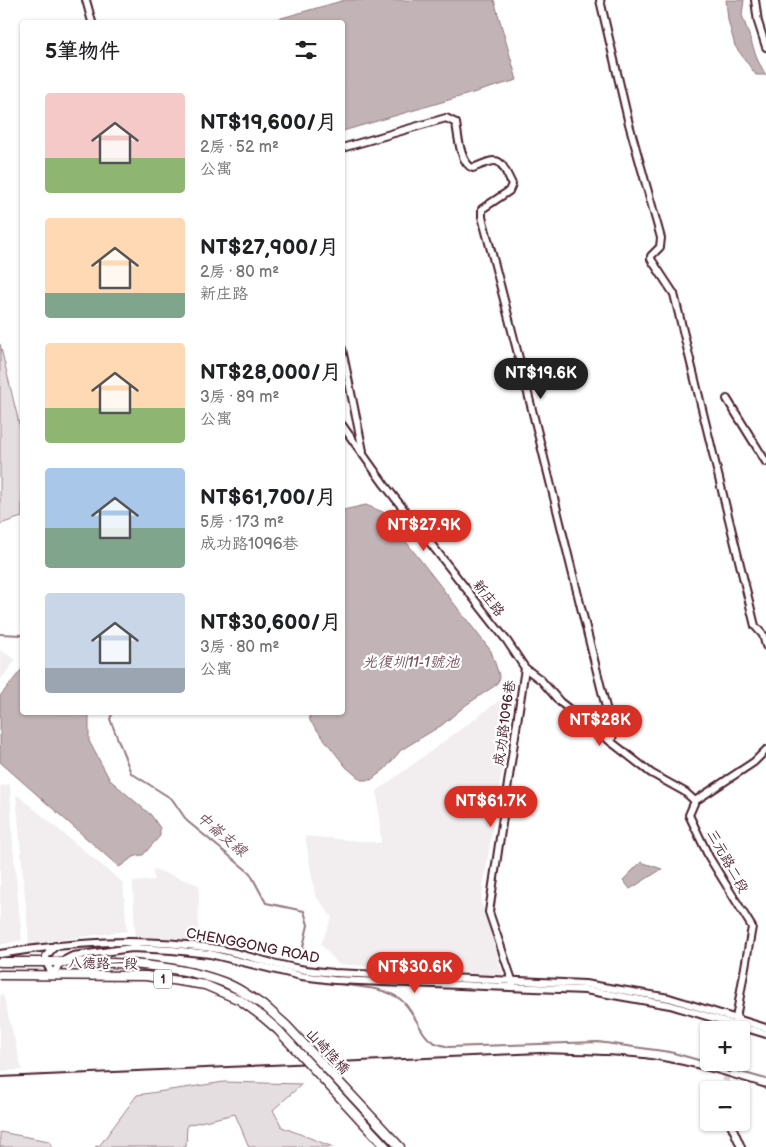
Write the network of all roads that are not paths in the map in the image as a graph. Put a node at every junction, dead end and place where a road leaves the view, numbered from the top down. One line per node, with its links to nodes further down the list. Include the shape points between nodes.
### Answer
1 (86, 0): 4 (street)
2 (600, 0): 12 (street, via 660,238 660,247 651,259 674,294 755,626 763,635)
3 (755, 0): 5 (street)
4 (91, 20)
5 (766, 47)
6 (345, 147): 14 (street, via 446,118 456,123 464,161 468,166 473,168 497,160 502,163 512,184 509,191 482,209 482,218 614,735)
7 (345, 363): 10 (street)
8 (727, 399): 11 (street)
9 (345, 429): 10 (street, 新庄路)
10 (364, 454): 13 (street, 新庄路, via 507,641)
11 (766, 462)
12 (766, 646)
13 (524, 668): 14 (street, via 541,680 560,702); 24 (street, 成功路1096巷, via 490,912)
14 (611, 742): 16 (street)
15 (766, 750): 16 (street, via 754,762)
16 (695, 801): 28 (street, 三元路二段, via 689,815 708,857 752,927)
17 (55, 946): 18 (street, CHENGGONG ROAD); 21 (street, via 46,956); 24 (street, CHENGGONG ROAD, via 130,940 174,943 242,954 300,969)
18 (0, 954)
19 (0, 962): 21 (main road, 1)
20 (61, 962): 21 (main road, 1); 22 (street); 24 (street, CHENGGONG ROAD, via 73,956 132,948 210,954 301,976 334,980); 25 (main road, 八德路一段 / 1, via 147,965 204,976 244,992)
21 (46, 963): 22 (street)
22 (53, 974): 23 (main road, 1); 26 (main road, 八德路一段 / 1, via 146,976 205,985 240,1000)
23 (0, 975)
24 (513, 983): 27 (street, CHENGGONG ROAD, via 585,990 670,1005)
25 (268, 1009): 35 (main road, 山崎陸橋 / 1, bridge)
26 (263, 1016): 34 (main road, 山崎陸橋 / 1, bridge)
27 (724, 1021)
28 (735, 1021)
29 (750, 1026): 30 (street, CHENGGONG ROAD)
30 (766, 1028)
31 (750, 1029): 32 (street, CHENGGONG ROAD)
32 (766, 1034)
33 (734, 1131): 36 (street)
34 (386, 1147)
35 (400, 1147)
36 (741, 1147)

